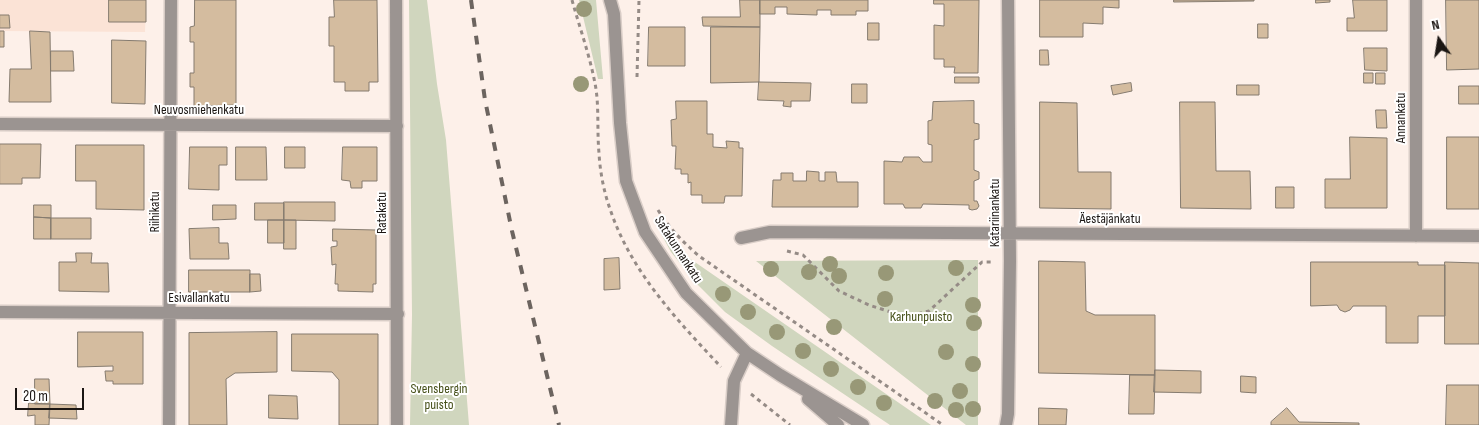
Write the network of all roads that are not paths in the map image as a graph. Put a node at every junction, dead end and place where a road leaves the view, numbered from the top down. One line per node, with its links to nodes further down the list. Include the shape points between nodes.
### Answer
1 (171, 0): 9 (street, Riihikatu)
2 (396, 0): 10 (street, Ratakatu)
3 (610, 0): 7 (street, Satakunnankatu)
4 (618, 0): 7 (street, Satakunnankatu)
5 (1008, 0): 11 (street, Katariinankatu)
6 (1416, 0): 12 (street, Annankatu)
7 (614, 14): 18 (street, Satakunnankatu, via 626,181 645,232 686,293)
8 (0, 124): 9 (street, Neuvosmiehenkatu)
9 (170, 125): 10 (street, Neuvosmiehenkatu); 16 (street, Riihikatu)
10 (397, 126): 17 (street, Ratakatu)
11 (1010, 233): 12 (street, Äestäjänkatu); 14 (street, Äestäjänkatu, via 770,232); 25 (street, Katariinankatu)
12 (1416, 236): 13 (street, Äestäjänkatu)
13 (1479, 236)
14 (741, 238)
15 (0, 312): 16 (street, Esivallankatu)
16 (170, 313): 17 (street, Esivallankatu); 20 (street, Riihikatu)
17 (398, 314): 21 (street, Ratakatu)
18 (747, 353): 19 (street, Satakunnankatu); 22 (street, via 734,381)
19 (780, 375): 23 (street, Satakunnankatu); 24 (street, Satakunnankatu)
20 (169, 425)
21 (398, 425)
22 (730, 425)
23 (838, 425)
24 (863, 425)
25 (1006, 425)

